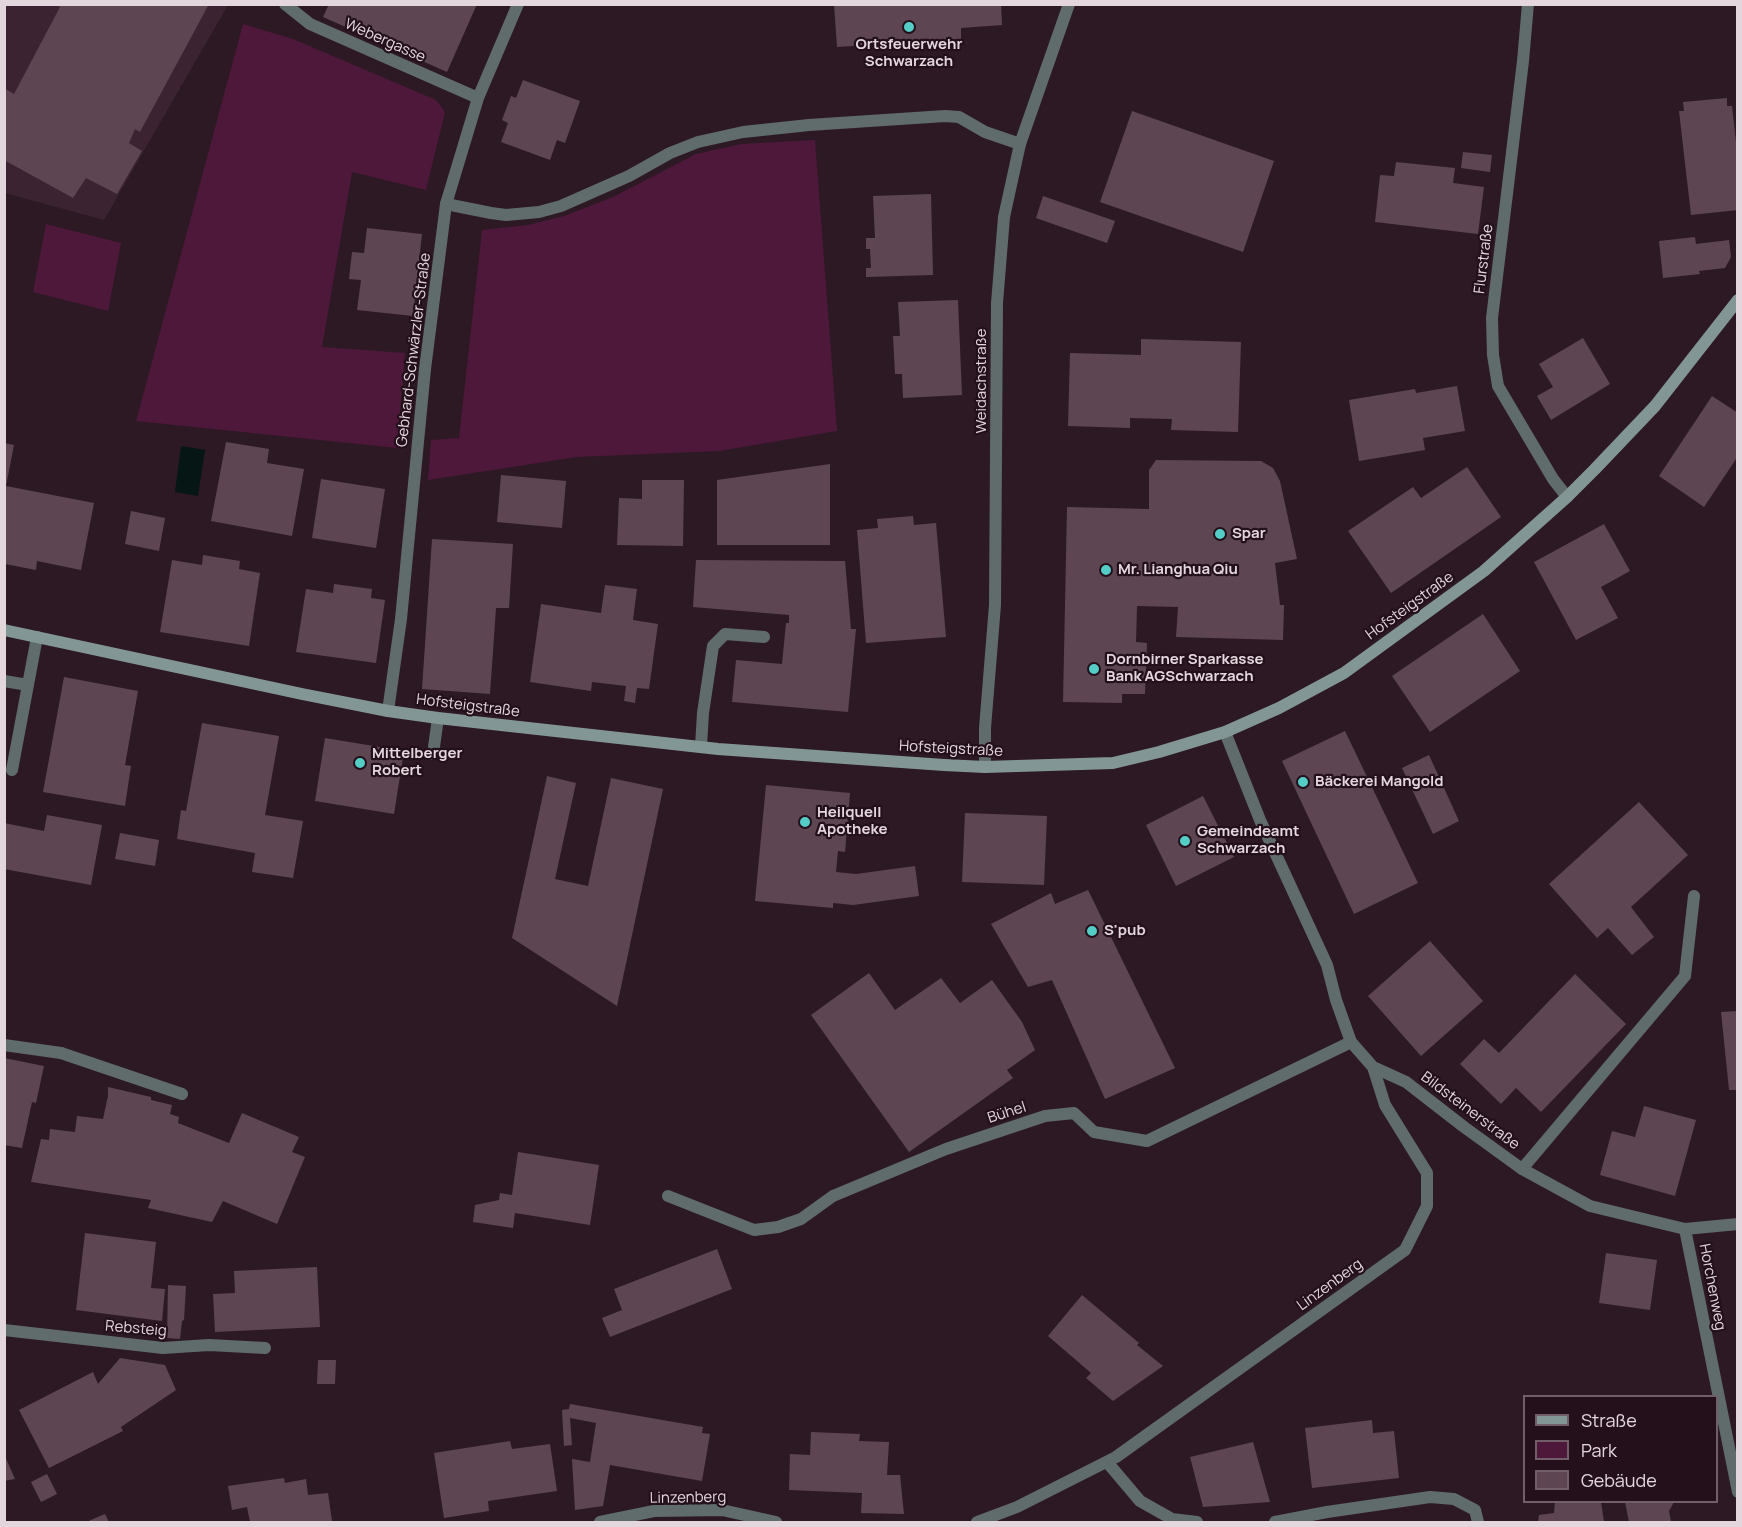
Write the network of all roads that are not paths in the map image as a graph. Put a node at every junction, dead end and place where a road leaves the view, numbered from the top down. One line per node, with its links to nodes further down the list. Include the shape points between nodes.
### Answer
1 (285, 4): 5 (street, Webergasse, via 310,24)
2 (518, 4): 5 (street, Gebhard-Schwärzler-Straße)
3 (1069, 4): 6 (street, Weidachstraße)
4 (1528, 4): 9 (street, Flurstraße, via 1492,318 1494,355 1498,386)
5 (478, 98): 7 (street, Gebhard-Schwärzler-Straße)
6 (1020, 144): 7 (street, via 985,132 959,117 809,125 743,132 698,142 561,206 539,212 506,215); 20 (street, Weidachstraße, via 1004,217 997,303 995,605)
7 (446, 204): 15 (street, Gebhard-Schwärzler-Straße)
8 (1737, 300): 9 (main road, Hofsteigstraße, via 1655,406)
9 (1567, 498): 17 (main road, Hofsteigstraße, via 1484,571 1344,673)
10 (4, 630): 11 (main road, Hofsteigstraße)
11 (37, 637): 14 (street); 15 (main road, Hofsteigstraße)
12 (764, 637): 18 (street, via 725,634 714,646)
13 (4, 681): 14 (street)
14 (28, 686): 21 (street)
15 (388, 711): 16 (main road, Hofsteigstraße)
16 (438, 718): 18 (main road, Hofsteigstraße); 19 (street)
17 (1225, 732): 20 (main road, Hofsteigstraße, via 1113,763); 23 (street, Bildsteinerstraße, via 1260,820 1327,964)
18 (701, 746): 20 (main road, Hofsteigstraße)
19 (433, 754)
20 (985, 767)
21 (12, 770)
22 (1694, 896): 27 (street, Bildsteinerstraße, via 1685,976)
23 (1351, 1042): 25 (street, Bildsteinerstraße); 28 (street, Bühel, via 1148,1141 1094,1132 1074,1113 1045,1116 946,1149 833,1196 801,1219 778,1227 754,1230)
24 (4, 1045): 26 (street, via 61,1053)
25 (1373, 1067): 27 (street, Bildsteinerstraße, via 1406,1082); 35 (street, Linzenberg, via 1385,1105 1427,1173 1427,1206 1405,1250)
26 (182, 1095)
27 (1522, 1169): 30 (street, Bildsteinerstraße, via 1590,1206)
28 (668, 1196)
29 (1737, 1224): 30 (street, Bildsteinerstraße)
30 (1685, 1229): 33 (street, Horchenweg)
31 (4, 1330): 32 (street, Rebsteig, via 163,1348)
32 (265, 1348)
33 (1718, 1395)
34 (1718, 1396): 36 (street, Horchenweg)
35 (1107, 1462): 39 (street, Linzenberg, via 1017,1507); 40 (street, via 1140,1501 1172,1519)
36 (1737, 1492)
37 (600, 1522): 38 (street, Linzenberg, via 654,1511 723,1510)
38 (776, 1522)
39 (977, 1522)
40 (1197, 1522)
41 (1275, 1522): 42 (street, via 1430,1497 1454,1498 1475,1510)
42 (1478, 1522)

